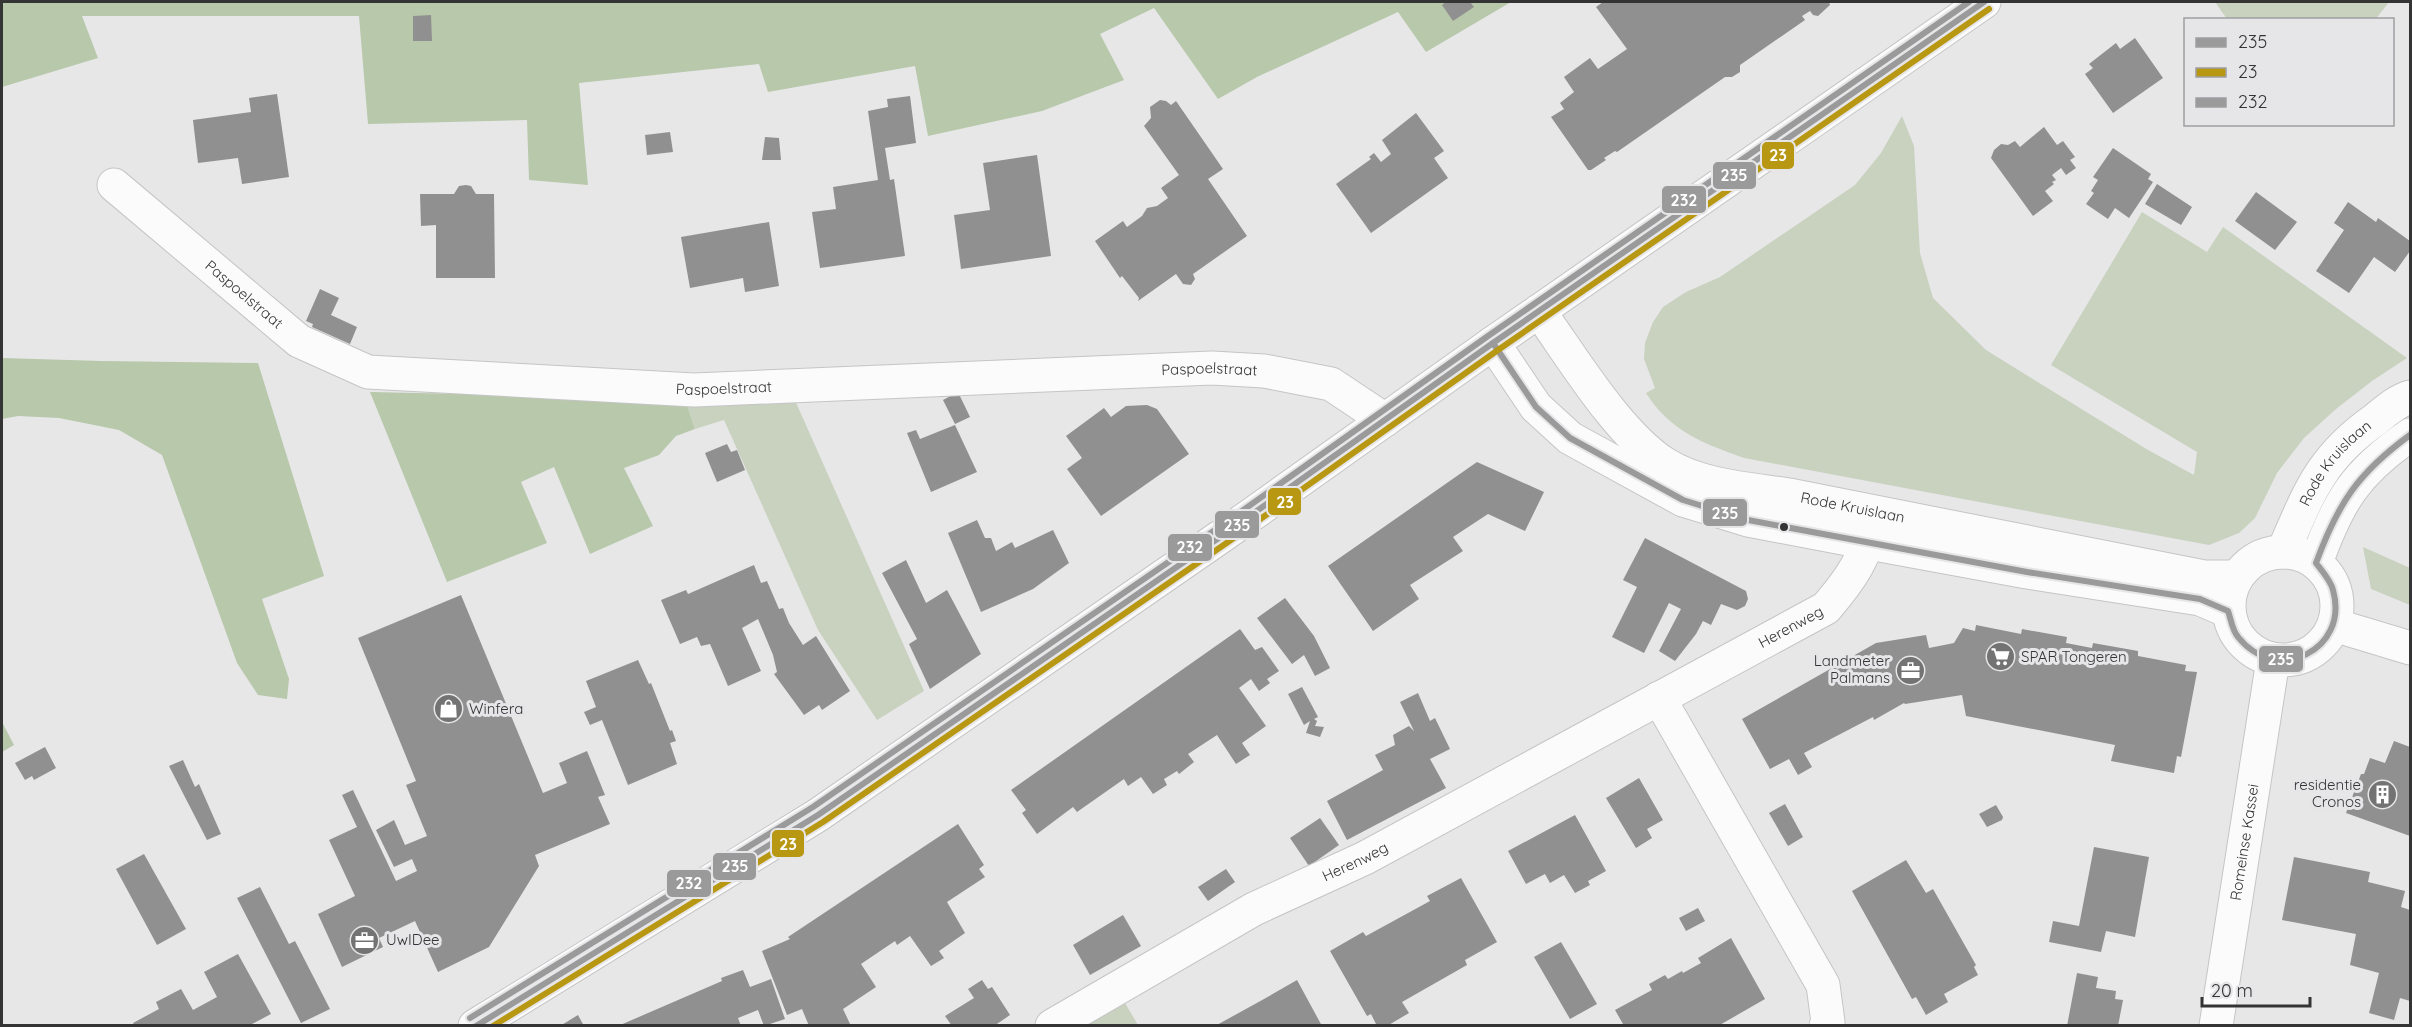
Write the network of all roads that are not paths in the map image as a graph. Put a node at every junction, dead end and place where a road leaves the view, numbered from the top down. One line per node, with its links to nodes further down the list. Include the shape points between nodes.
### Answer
1 (1984, 2): 3 (main road)
2 (114, 185): 6 (main road, Paspoelstraat, via 299,341 368,372 694,390 1222,369 1264,371 1331,384)
3 (1539, 311): 4 (main road); 8 (main road, Rode Kruislaan, via 1606,405 1665,464 1737,488 1789,495)
4 (1493, 344): 6 (main road); 8 (main road, Rode Kruislaan, via 1536,407 1570,438 1683,500 1748,520)
5 (2410, 397): 9 (main road, Rode Kruislaan, via 2365,426 2338,450 2315,481)
6 (1385, 420): 17 (main road, via 818,815)
7 (2410, 435): 10 (main road, Rode Kruislaan, via 2363,473 2345,497 2328,528)
8 (1872, 528): 11 (main road, Rode Kruislaan, via 2204,577); 12 (main road, Rode Kruislaan, via 2027,572 2194,597); 16 (main road, Herenweg, via 1846,585 1826,608)
9 (2283, 552): 10 (main road); 11 (main road, via 2265,555)
10 (2316, 563): 13 (main road, via 2336,591)
11 (2237, 577): 12 (main road)
12 (2228, 611): 15 (main road, via 2237,636 2253,652)
13 (2334, 625): 14 (main road); 15 (main road, via 2325,642 2310,654 2292,660)
14 (2410, 648)
15 (2273, 660): 20 (main road, Romeinse Kassei)
16 (1659, 698): 18 (main road, Herenweg, via 1365,858 1254,909); 19 (main road, via 1823,985)
17 (475, 1026)
18 (1052, 1026)
19 (1826, 1026)
20 (2216, 1026)

